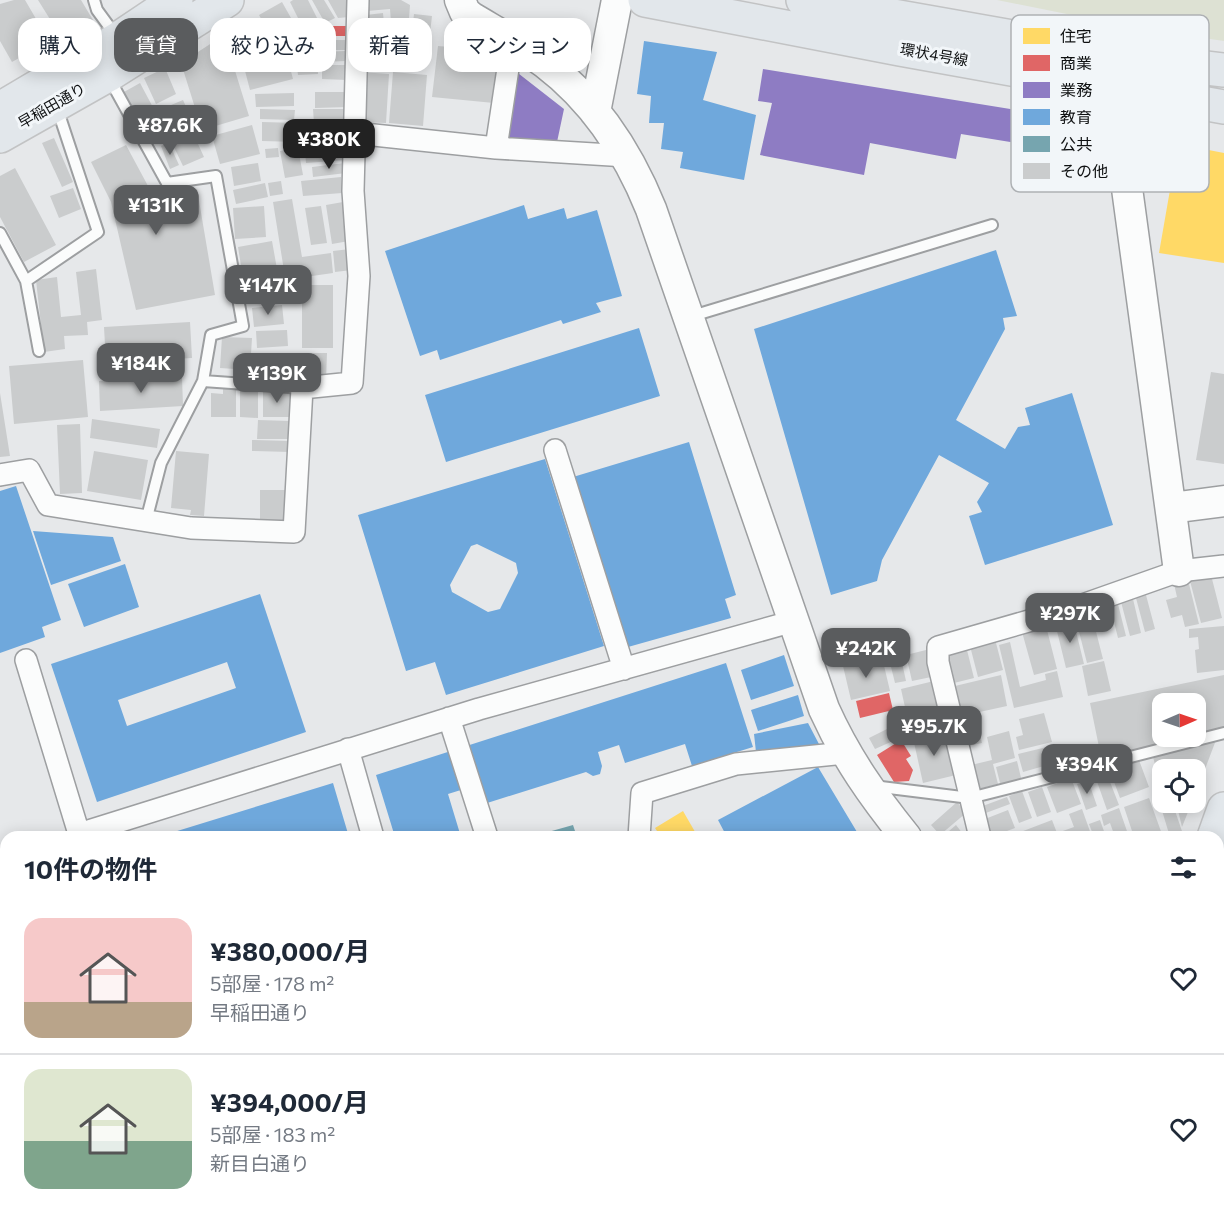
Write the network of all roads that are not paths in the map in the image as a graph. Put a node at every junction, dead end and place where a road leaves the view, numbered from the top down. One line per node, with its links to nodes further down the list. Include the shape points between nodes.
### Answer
1 (94, 0): 12 (lane)
2 (176, 0): 9 (main road, 早稲田通り)
3 (227, 0): 20 (main road, 早稲田通り)
4 (358, 0): 26 (street)
5 (460, 0): 10 (street, via 465,12)
6 (617, 0): 25 (street)
7 (645, 0): 11 (main road, 環状4号線)
8 (803, 0): 11 (main road, 環状4号線)
9 (149, 18)
10 (474, 18)
11 (866, 21): 14 (main road, 環状4号線); 15 (main road, 環状4号線)
12 (114, 33)
13 (114, 41): 24 (main road, 早稲田通り)
14 (1011, 42)
15 (1011, 59)
16 (1209, 68): 17 (main road, 環状4号線)
17 (1224, 70)
18 (507, 72): 28 (street)
19 (556, 72): 25 (street)
20 (108, 75): 21 (main road, 早稲田通り); 36 (lane, via 167,183 216,176 243,326 212,335)
21 (56, 104): 27 (main road, 早稲田通り); 33 (lane, via 99,232)
22 (1209, 104): 23 (main road, 環状4号線)
23 (1224, 107)
24 (0, 109)
25 (595, 112): 29 (street)
26 (355, 133): 28 (street); 37 (street, via 353,191 359,276 352,383)
27 (0, 136)
28 (496, 148): 29 (street)
29 (627, 156): 34 (street, via 651,209)
30 (1128, 192): 41 (street)
31 (992, 225): 34 (lane)
32 (0, 233): 33 (lane)
33 (26, 281): 35 (lane)
34 (689, 317): 45 (street)
35 (39, 351)
36 (203, 381): 37 (lane); 42 (lane, via 161,463)
37 (302, 388): 42 (street, via 294,532 191,528)
38 (555, 450): 47 (street)
39 (0, 475): 42 (street, via 29,470 48,505)
40 (1224, 501): 41 (street)
41 (1171, 508): 44 (street)
42 (146, 521)
43 (1224, 566): 44 (street)
44 (1179, 571): 53 (street, via 1074,608 938,647 938,662)
45 (794, 621): 47 (street); 51 (street, via 824,709)
46 (26, 660): 55 (street)
47 (624, 669): 48 (street)
48 (449, 718): 50 (street); 58 (street)
49 (1224, 734): 53 (lane)
50 (348, 749): 56 (street); 57 (street)
51 (845, 753): 52 (street); 59 (street, via 736,764 642,793)
52 (866, 786): 53 (lane); 60 (street)
53 (970, 798): 61 (street)
54 (1224, 809): 62 (main road)
55 (77, 831)
56 (94, 831)
57 (371, 831)
58 (485, 831)
59 (639, 831)
60 (901, 831)
61 (978, 831)
62 (1216, 831)

